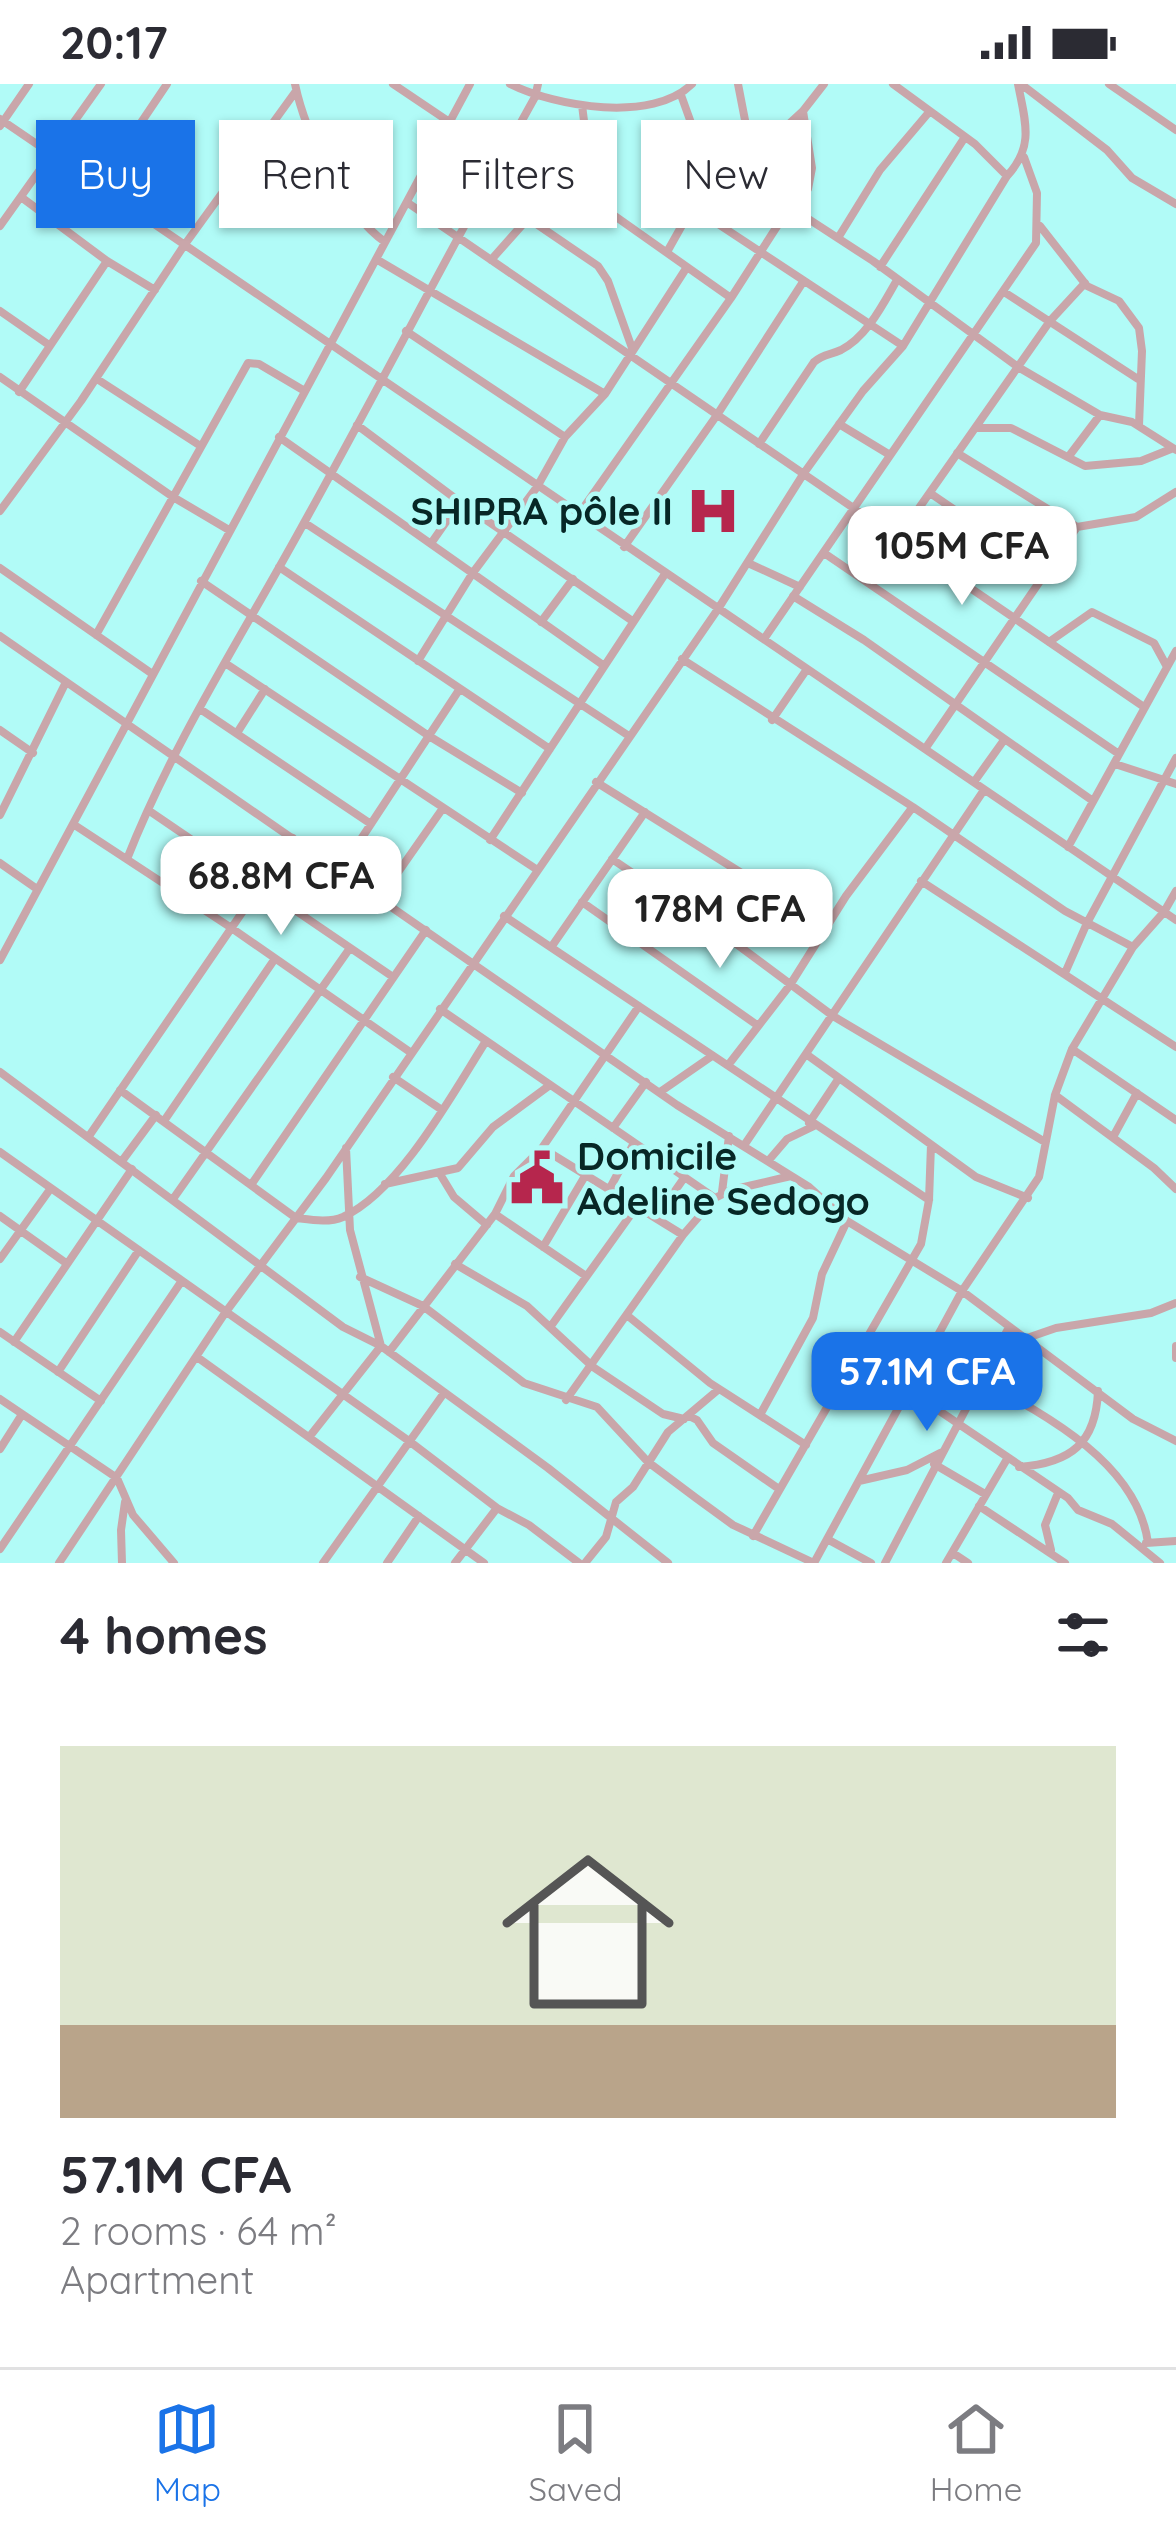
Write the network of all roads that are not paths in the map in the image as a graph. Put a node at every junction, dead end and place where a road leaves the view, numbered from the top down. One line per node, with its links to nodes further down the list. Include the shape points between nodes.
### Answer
1 (29, 84): 30 (street)
2 (101, 84): 20 (street)
3 (167, 84): 21 (street)
4 (392, 84): 22 (street)
5 (470, 84): 23 (street)
6 (510, 84): 16 (street)
7 (538, 84): 16 (street)
8 (692, 84): 15 (street)
9 (739, 84): 27 (street)
10 (824, 84): 19 (street)
11 (892, 84): 18 (street)
12 (1020, 84): 34 (street); 40 (street, via 1132,178)
13 (1108, 84): 31 (street)
14 (295, 88): 54 (street, via 350,209); 55 (street)
15 (681, 95): 17 (street); 26 (street)
16 (535, 97): 17 (street); 24 (street)
17 (581, 105): 25 (street)
18 (930, 111): 32 (street); 53 (street)
19 (803, 112): 28 (street); 29 (street)
20 (75, 120)
21 (143, 120)
22 (446, 120)
23 (452, 120)
24 (522, 120)
25 (583, 120)
26 (690, 120)
27 (747, 120)
28 (794, 120)
29 (804, 120)
30 (1, 122): 33 (street)
31 (1176, 130)
32 (965, 137): 36 (street); 62 (street)
33 (36, 145)
34 (1024, 157): 36 (street); 43 (street)
35 (36, 175): 38 (street)
36 (1007, 176): 70 (street)
37 (417, 186): 39 (street)
38 (21, 197): 44 (street); 60 (street)
39 (408, 203): 52 (street); 54 (street)
40 (1176, 204)
41 (617, 217): 57 (street)
42 (811, 219): 53 (street)
43 (1039, 225): 65 (street); 68 (street, via 1036,244)
44 (0, 226)
45 (155, 228): 55 (street)
46 (462, 228): 52 (street)
47 (521, 228): 59 (street)
48 (542, 228): 79 (street, via 603,273)
49 (680, 228): 57 (street)
50 (726, 228): 56 (street)
51 (777, 228): 56 (street)
52 (457, 237): 59 (street); 67 (street)
53 (838, 238): 62 (street)
54 (385, 242): 58 (street)
55 (183, 247): 66 (street); 76 (street)
56 (762, 250): 64 (street); 69 (street)
57 (667, 252): 61 (street)
58 (376, 259): 67 (street); 76 (street)
59 (491, 260): 79 (street)
60 (107, 261): 66 (street); 77 (street)
61 (687, 267): 69 (street); 79 (street)
62 (880, 267): 63 (street)
63 (897, 280): 70 (street); 73 (street)
64 (803, 282): 73 (street); 89 (street)
65 (1085, 283): 72 (street); 83 (street, via 1119,302 1139,328)
66 (155, 290): 82 (street)
67 (431, 290): 74 (street); 88 (street)
68 (1004, 292): 72 (street); 75 (street)
69 (731, 298): 85 (street)
70 (930, 303): 75 (street); 78 (street)
71 (0, 311): 77 (street)
72 (1050, 321): 80 (street); 83 (street)
73 (871, 324): 78 (street); 98 (street, via 814,362)
74 (406, 332): 84 (street); 97 (street)
75 (973, 337): 80 (street); 102 (street)
76 (329, 343): 84 (street); 86 (street)
77 (49, 345): 87 (street)
78 (903, 346): 92 (street)
79 (629, 351): 85 (street); 88 (street)
80 (1018, 367): 90 (street); 95 (street)
81 (0, 377): 87 (street)
82 (97, 379): 91 (street); 99 (street)
83 (1139, 379): 94 (street)
84 (380, 380): 93 (street); 106 (street)
85 (671, 383): 89 (street); 113 (street)
86 (303, 390): 96 (street); 99 (street, via 250,362)
87 (19, 392): 91 (street)
88 (605, 394): 97 (street)
89 (717, 415): 98 (street); 120 (street)
90 (1100, 416): 94 (street); 103 (street)
91 (66, 422): 109 (street); 112 (street)
92 (839, 424): 102 (street); 104 (street)
93 (357, 425): 105 (street); 110 (street)
94 (1139, 426): 100 (street)
95 (975, 429): 101 (street); 103 (street, via 1011,428)
96 (279, 437): 105 (street); 116 (street)
97 (565, 437): 106 (street)
98 (759, 444): 104 (street)
99 (200, 445): 109 (street)
100 (1174, 449): 103 (street, via 1090,466)
101 (957, 453): 108 (street); 115 (street)
102 (890, 455): 111 (street)
103 (1069, 456)
104 (804, 473): 111 (street); 122 (street)
105 (330, 474): 114 (street); 119 (street)
106 (537, 487): 113 (street); 117 (street)
107 (1176, 492): 115 (street, via 1136,517)
108 (930, 493): 118 (street); 125 (street)
109 (173, 497): 116 (street); 138 (street)
110 (460, 502): 117 (street); 119 (street)
111 (855, 507): 118 (street); 121 (street)
112 (0, 511)
113 (579, 514): 120 (street)
114 (304, 523): 123 (street); 134 (street)
115 (1077, 527): 125 (street)
116 (229, 530): 129 (street)
117 (505, 530): 126 (street); 128 (street)
118 (898, 538): 135 (street)
119 (432, 542): 126 (street)
120 (624, 548): 127 (street)
121 (824, 553): 130 (street); 145 (street)
122 (748, 563): 130 (street); 132 (street)
123 (279, 567): 133 (street); 144 (street)
124 (0, 568): 138 (street)
125 (1044, 571): 135 (street)
126 (472, 574): 134 (street); 137 (street)
127 (665, 574): 132 (street); 136 (street)
128 (573, 579): 136 (street); 137 (street)
129 (201, 581): 133 (street); 150 (street)
130 (800, 587): 131 (street)
131 (794, 596): 140 (street); 155 (street)
132 (718, 609): 140 (street); 143 (street)
133 (253, 614): 146 (street); 162 (street)
134 (447, 615): 144 (street); 154 (street)
135 (1014, 618): 141 (street); 145 (street)
136 (632, 620): 147 (street)
137 (541, 622): 147 (street)
138 (96, 634): 150 (street)
139 (0, 636): 151 (street)
140 (764, 639): 149 (street)
141 (1049, 642): 148 (street, via 1092,612 1154,643); 156 (street)
142 (1176, 651): 148 (street)
143 (682, 659): 158 (street); 163 (street)
144 (418, 661): 153 (street)
145 (984, 662): 155 (street); 170 (street)
146 (225, 663): 152 (street); 157 (street)
147 (603, 665): 154 (street)
148 (1167, 667): 156 (street)
149 (807, 669): 158 (street); 166 (street)
150 (151, 673): 159 (street)
151 (66, 682): 159 (street); 167 (street)
152 (265, 689): 161 (street); 171 (street)
153 (458, 690): 162 (street); 165 (street)
154 (579, 703): 163 (street); 165 (street)
155 (954, 704): 164 (street); 166 (street)
156 (1144, 707): 170 (street)
157 (200, 709): 161 (street); 168 (street)
158 (772, 720): 180 (street)
159 (128, 724): 168 (street); 185 (street)
160 (0, 730): 167 (street)
161 (237, 733): 186 (street)
162 (429, 736): 171 (street); 177 (street)
163 (629, 736): 173 (street)
164 (1004, 740): 174 (street); 179 (street)
165 (550, 749): 177 (street)
166 (925, 749): 174 (street)
167 (33, 753): 178 (street)
168 (173, 756): 182 (street); 188 (street)
169 (1176, 758): 172 (street)
170 (1117, 759): 172 (street); 179 (street)
171 (400, 779): 181 (street); 186 (street)
172 (1163, 780): 175 (street); 196 (street)
173 (596, 782): 183 (street); 194 (street)
174 (974, 782): 176 (street)
175 (1176, 784)
176 (984, 790): 187 (street); 190 (street)
177 (522, 794): 189 (street)
178 (4, 799): 184 (street)
179 (1093, 801): 190 (street)
180 (913, 807): 187 (street); 210 (street)
181 (443, 808): 189 (street); 202 (street)
182 (148, 810): 191 (street); 199 (street)
183 (645, 812): 192 (street); 198 (street)
184 (0, 815)
185 (73, 824): 191 (street); 200 (street)
186 (371, 824): 195 (street)
187 (953, 836): 197 (street); 207 (street)
188 (293, 838): 195 (street); 199 (street)
189 (490, 840): 194 (street)
190 (1068, 847): 196 (street)
191 (127, 859): 208 (street)
192 (612, 859): 203 (street); 211 (street)
193 (0, 863): 200 (street)
194 (536, 869): 205 (street)
195 (340, 871): 202 (street)
196 (1113, 878): 204 (street); 207 (street)
197 (921, 881): 218 (street); 225 (street)
198 (758, 886): 210 (street); 211 (street)
199 (261, 887): 208 (street); 214 (street)
200 (37, 889): 215 (street)
201 (1176, 891): 204 (street)
202 (380, 898): 209 (street)
203 (582, 902): 212 (street); 227 (street)
204 (1164, 912): 206 (street); 213 (street)
205 (504, 916): 212 (street); 217 (street)
206 (1176, 920)
207 (1087, 923): 213 (street); 218 (street)
208 (230, 927): 216 (street); 241 (street)
209 (426, 930): 217 (street); 219 (street)
210 (819, 936): 220 (street)
211 (727, 937): 220 (street)
212 (552, 946): 223 (street)
213 (1133, 947): 222 (street)
214 (350, 948): 219 (street); 221 (street)
215 (0, 960)
216 (274, 960): 221 (street); 248 (street)
217 (472, 962): 224 (street); 232 (street)
218 (1066, 974): 222 (street)
219 (393, 977): 226 (street)
220 (790, 985): 225 (street); 227 (street)
221 (320, 992): 226 (street); 261 (street)
222 (1102, 997): 229 (street); 230 (street)
223 (639, 1006): 232 (street); 234 (street)
224 (440, 1010): 228 (street); 231 (street)
225 (833, 1016): 233 (street); 255 (street)
226 (363, 1019): 231 (street); 270 (street)
227 (757, 1025): 235 (street)
228 (486, 1041): 240 (street); 247 (street)
229 (1176, 1047)
230 (1072, 1049): 243 (street); 244 (street)
231 (410, 1052): 237 (street)
232 (605, 1054): 239 (street); 246 (street)
233 (806, 1054): 238 (street); 245 (street)
234 (712, 1056): 235 (street); 242 (street)
235 (729, 1064): 245 (street)
236 (0, 1072): 253 (street)
237 (393, 1077): 247 (street); 259 (street)
238 (839, 1078): 250 (street); 258 (street)
239 (646, 1082): 242 (street); 251 (street)
240 (550, 1085): 246 (street); 266 (street, via 493,1127 458,1168)
241 (120, 1090): 248 (street); 253 (street)
242 (659, 1092): 252 (street)
243 (1137, 1094): 249 (street); 254 (street)
244 (1055, 1095): 254 (street); 255 (street)
245 (775, 1100): 250 (street); 257 (street)
246 (574, 1101): 251 (street); 260 (street)
247 (442, 1110): 271 (street)
248 (160, 1118): 261 (street); 264 (street)
249 (1176, 1120)
250 (811, 1124): 263 (street); 278 (street)
251 (613, 1128): 256 (street)
252 (729, 1135): 257 (street); 275 (street)
253 (88, 1136): 264 (street)
254 (1113, 1137): 274 (street)
255 (1045, 1142): 276 (street)
256 (634, 1143): 269 (street); 273 (street)
257 (745, 1144): 263 (street)
258 (932, 1145): 276 (street, via 990,1186); 278 (street)
259 (346, 1147): 281 (street); 283 (street)
260 (542, 1148): 267 (street); 280 (street, via 514,1176)
261 (206, 1151): 270 (street); 277 (street)
262 (0, 1152): 272 (street)
263 (769, 1160): 268 (street)
264 (122, 1161): 265 (street)
265 (132, 1169): 277 (street); 285 (street)
266 (440, 1174): 271 (street); 287 (street)
267 (585, 1176): 273 (street); 290 (street)
268 (792, 1176): 275 (street); 286 (street)
269 (684, 1178): 275 (street); 284 (street)
270 (251, 1185): 283 (street)
271 (383, 1185): 281 (street)
272 (51, 1188): 285 (street); 288 (street)
273 (610, 1188): 279 (street)
274 (1176, 1189)
275 (719, 1195): 289 (street)
276 (1028, 1198): 300 (street)
277 (173, 1199): 295 (street)
278 (929, 1200): 292 (street)
279 (637, 1206): 284 (street); 297 (street)
280 (495, 1214): 287 (street); 290 (street)
281 (348, 1215): 283 (street); 298 (street)
282 (0, 1216): 288 (street)
283 (296, 1218): 295 (street)
284 (656, 1218): 289 (street)
285 (96, 1219): 291 (street); 294 (street)
286 (847, 1221): 292 (street); 329 (street, via 822,1274 813,1318)
287 (487, 1225): 296 (street)
288 (22, 1231): 293 (street); 294 (street)
289 (683, 1235): 304 (street)
290 (543, 1247): 297 (street)
291 (139, 1250): 299 (street); 319 (street)
292 (912, 1258): 300 (street); 317 (street)
293 (0, 1259)
294 (66, 1263): 310 (street)
295 (262, 1264): 303 (street); 312 (street)
296 (455, 1264): 302 (street); 305 (street)
297 (586, 1276): 305 (street)
298 (360, 1277): 302 (street); 312 (street)
299 (181, 1282): 303 (street); 328 (street)
300 (962, 1291): 306 (street); 313 (street)
301 (1176, 1303): 309 (street)
302 (423, 1306): 312 (street); 327 (street, via 524,1383)
303 (225, 1313): 314 (street); 325 (street)
304 (628, 1316): 318 (street); 321 (street)
305 (551, 1326): 318 (street)
306 (1009, 1327): 308 (street); 309 (street)
307 (0, 1333): 310 (street)
308 (1002, 1339): 316 (street); 320 (street)
309 (1026, 1339): 323 (street)
310 (14, 1342): 319 (street)
311 (1176, 1346): 315 (street)
312 (385, 1349): 324 (street); 325 (street)
313 (928, 1350): 316 (street); 322 (street)
314 (197, 1357): 333 (street); 345 (street)
315 (1176, 1358)
316 (945, 1360): 320 (street)
317 (854, 1362): 322 (street); 337 (street)
318 (593, 1367): 327 (street); 331 (street, via 663,1414)
319 (58, 1372): 328 (street)
320 (981, 1381): 332 (street); 336 (street)
321 (719, 1389): 329 (street); 331 (street)
322 (907, 1389): 332 (street); 346 (street)
323 (1098, 1390): 335 (street); 336 (street)
324 (444, 1393): 334 (street); 355 (street)
325 (341, 1394): 333 (street); 334 (street)
326 (0, 1400): 330 (street)
327 (566, 1400): 342 (street, via 597,1407)
328 (101, 1401): 338 (street)
329 (760, 1415): 337 (street)
330 (21, 1416): 338 (street); 339 (street)
331 (686, 1418): 342 (street); 348 (street)
332 (958, 1426): 340 (street); 341 (street)
333 (310, 1436): 347 (street)
334 (409, 1441): 347 (street); 353 (street)
335 (1176, 1441)
336 (1083, 1444): 344 (street); 361 (street, via 1126,1490)
337 (806, 1445): 348 (street)
338 (67, 1447): 345 (street); 356 (street)
339 (0, 1449)
340 (941, 1452): 343 (street); 346 (street)
341 (1007, 1460): 344 (street); 350 (street)
342 (648, 1462): 355 (street); 357 (street)
343 (934, 1464): 350 (street); 378 (street)
344 (1018, 1467): 349 (street)
345 (117, 1478): 351 (street); 368 (street)
346 (857, 1481): 358 (street)
347 (377, 1485): 354 (street); 371 (street)
348 (779, 1490): 357 (street)
349 (1058, 1493): 360 (street); 366 (street, via 1046,1526)
350 (986, 1494): 352 (street)
351 (125, 1502): 369 (street); 370 (street)
352 (979, 1506): 364 (street); 366 (street)
353 (497, 1508): 363 (street); 375 (street)
354 (419, 1516): 363 (street); 372 (street)
355 (611, 1520): 375 (street, via 601,1546); 376 (street)
356 (4, 1535): 362 (street)
357 (753, 1536): 358 (street, via 814,1563)
358 (827, 1539): 377 (street)
359 (1176, 1540): 361 (street)
360 (1132, 1543): 361 (street); 365 (street)
361 (1148, 1543)
362 (0, 1549)
363 (465, 1549): 373 (street); 374 (street)
364 (953, 1553): 379 (street); 380 (street)
365 (1150, 1555): 367 (street); 382 (street)
366 (1055, 1557): 381 (street)
367 (1137, 1562)
368 (59, 1563)
369 (122, 1563)
370 (174, 1563)
371 (323, 1563)
372 (387, 1563)
373 (455, 1563)
374 (484, 1563)
375 (582, 1563)
376 (668, 1563)
377 (871, 1563)
378 (885, 1563)
379 (946, 1563)
380 (968, 1563)
381 (1065, 1563)
382 (1160, 1563)

